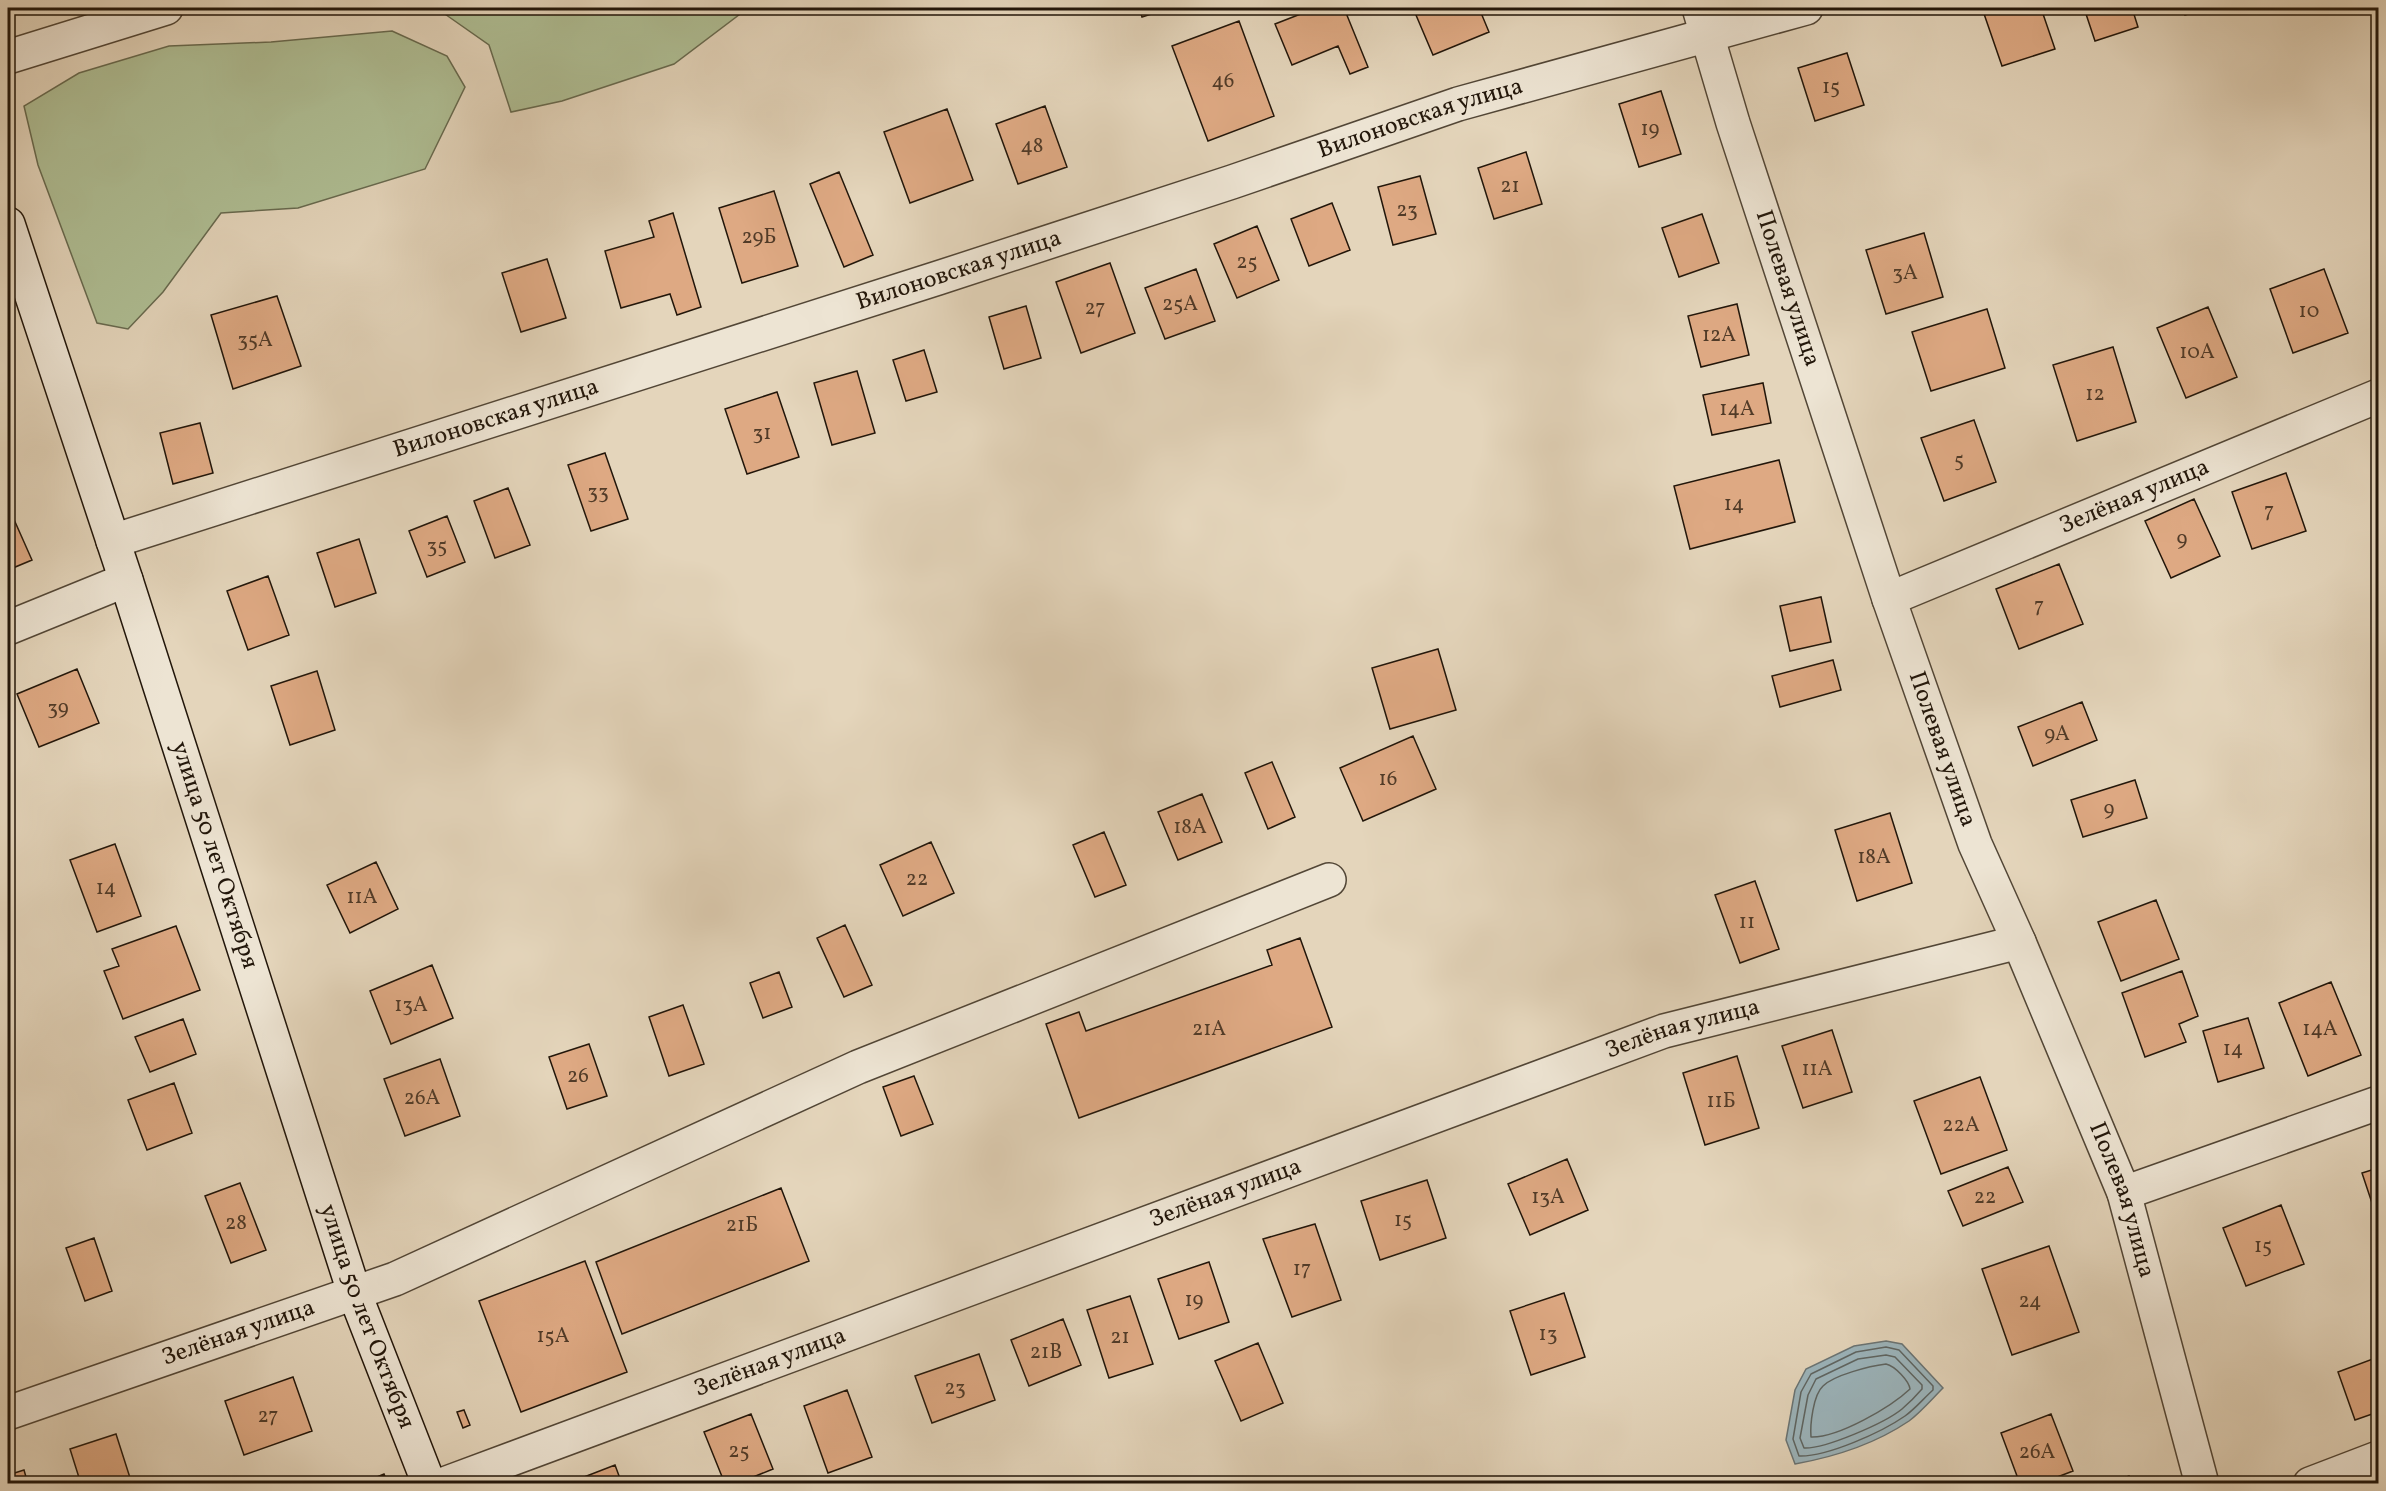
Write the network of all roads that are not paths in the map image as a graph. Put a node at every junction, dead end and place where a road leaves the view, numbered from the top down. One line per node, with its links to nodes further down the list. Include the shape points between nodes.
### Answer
1 (166, 8): 4 (street)
2 (1806, 8): 3 (street, Вилоновская улица)
3 (1703, 22): 7 (street, Вилоновская улица, via 938,278); 9 (street, Полевая улица)
4 (8, 57)
5 (8, 224): 7 (street, улица 50 лет Октября)
6 (2379, 396): 9 (street, Зелёная улица)
7 (113, 541): 8 (street, улица 50 лет Октября)
8 (126, 580): 10 (street); 15 (street, улица 50 лет Октября)
9 (1889, 599): 12 (street, Полевая улица, via 1975,844)
10 (8, 628)
11 (1329, 880): 15 (street, Зелёная улица, via 858,1067 395,1279)
12 (2019, 942): 14 (street, Полевая улица); 19 (street, Зелёная улица, via 1664,1031)
13 (2379, 1103): 14 (street)
14 (2124, 1193): 20 (street, Полевая улица)
15 (354, 1292): 16 (street, Зелёная улица); 18 (street, улица 50 лет Октября)
16 (8, 1413)
17 (2379, 1458): 21 (street)
18 (429, 1484)
19 (444, 1484)
20 (2202, 1484)
21 (2310, 1484)

